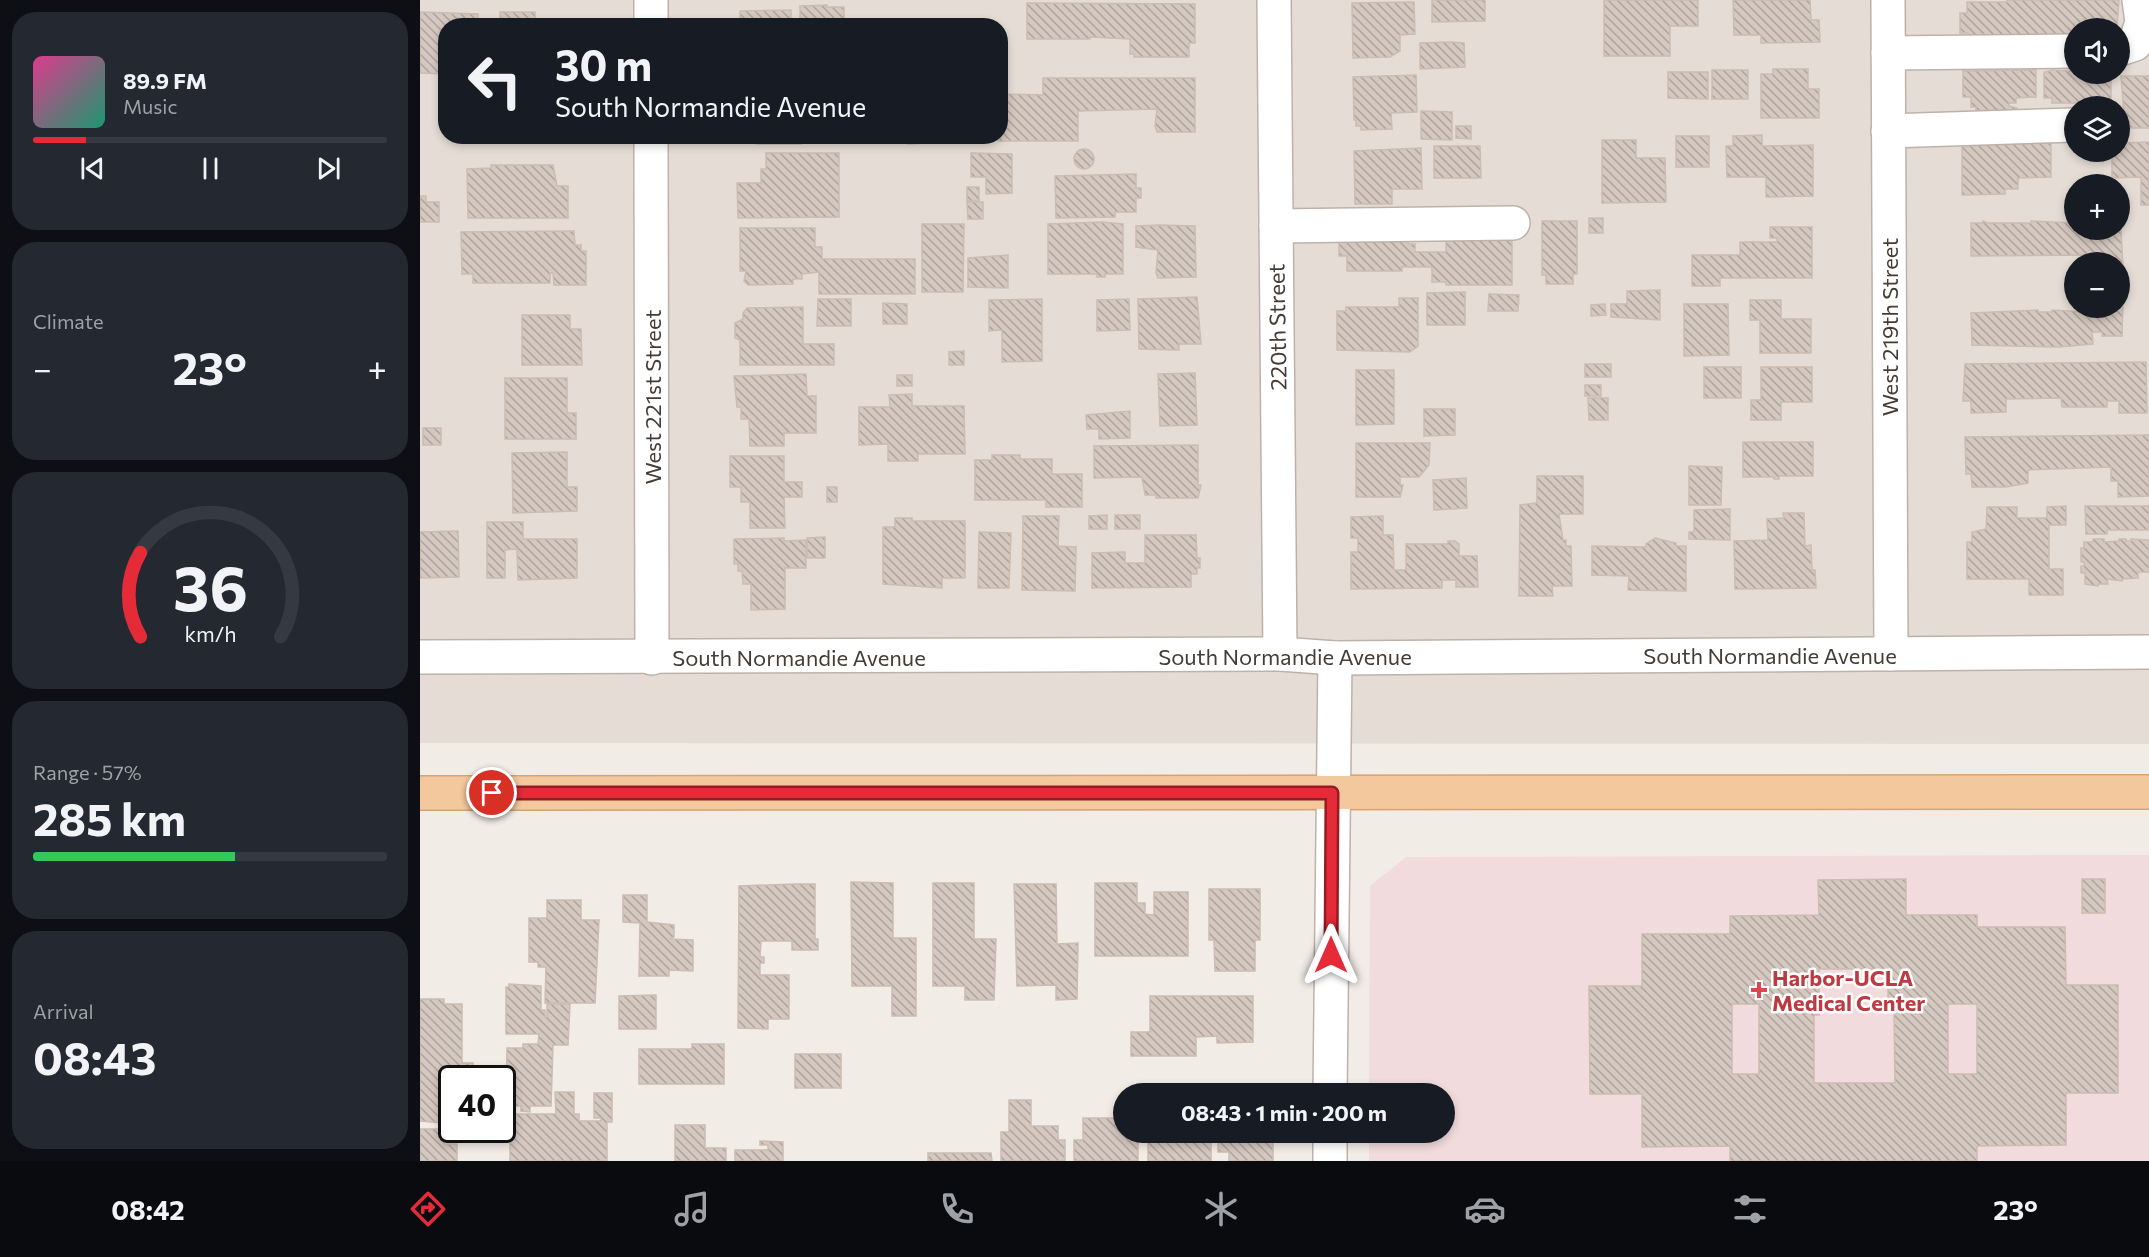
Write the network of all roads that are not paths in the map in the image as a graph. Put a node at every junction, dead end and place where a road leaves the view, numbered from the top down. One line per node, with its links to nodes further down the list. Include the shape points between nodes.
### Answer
1 (651, 0): 5 (street)
2 (1274, 0): 13 (street, 220th Street)
3 (1887, 0): 8 (street, West 219th Street)
4 (2139, 0): 6 (street, via 2142,22 2135,44)
5 (651, 18)
6 (2130, 46)
7 (2064, 51): 8 (street)
8 (1888, 53): 10 (street, West 219th Street)
9 (2064, 125): 10 (street)
10 (1888, 131): 16 (street, West 219th Street)
11 (651, 144): 18 (street, West 221st Street)
12 (1513, 223): 13 (street)
13 (1276, 226): 15 (street, 220th Street)
14 (2149, 652): 16 (street, South Normandie Avenue)
15 (1280, 654): 18 (street, South Normandie Avenue); 19 (street, South Normandie Avenue)
16 (1891, 654): 19 (street, South Normandie Avenue)
17 (420, 657): 18 (street, South Normandie Avenue)
18 (652, 657)
19 (1335, 657): 22 (street)
20 (2149, 792): 22 (main road)
21 (420, 793): 22 (main road)
22 (1332, 793): 23 (street)
23 (1330, 1083)
24 (1330, 1143): 25 (street)
25 (1330, 1161)

